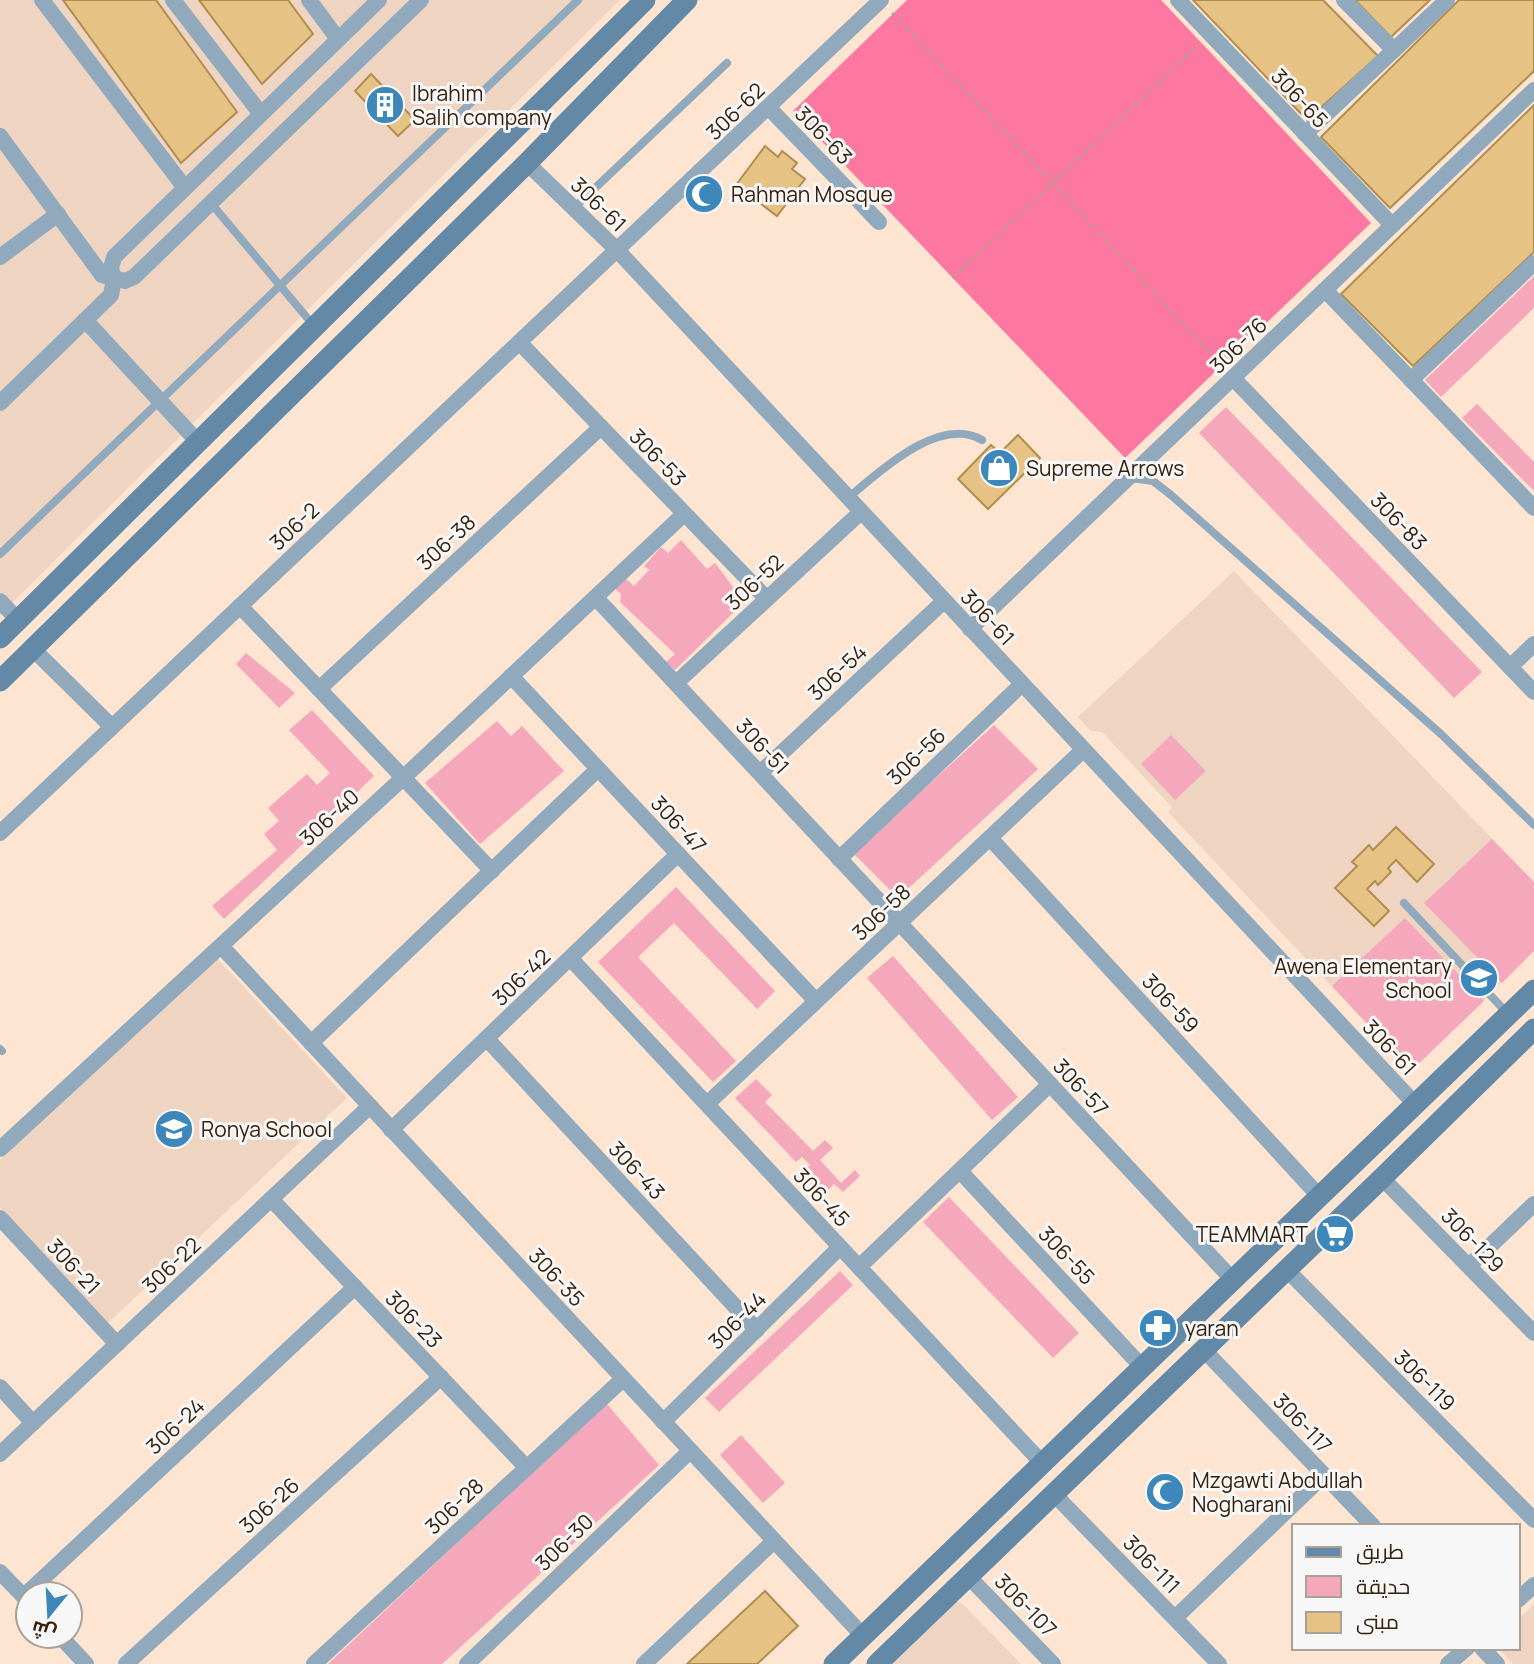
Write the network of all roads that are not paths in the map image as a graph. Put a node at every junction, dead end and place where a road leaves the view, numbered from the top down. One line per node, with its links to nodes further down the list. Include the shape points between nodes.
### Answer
1 (42, 0): 22 (street)
2 (173, 0): 18 (street)
3 (309, 0): 13 (street)
4 (379, 0): 13 (street)
5 (421, 0): 23 (street)
6 (578, 0): 32 (lane)
7 (645, 0): 35 (street)
8 (687, 0): 21 (street)
9 (880, 0): 17 (street, 306-62)
10 (1178, 0): 19 (street, 306-65)
11 (1344, 0): 14 (street)
12 (1447, 0): 14 (street)
13 (338, 39): 18 (street)
14 (1394, 50): 19 (street)
15 (727, 63): 24 (lane)
16 (1534, 90): 27 (street, 306-76)
17 (769, 108): 26 (street, 306-63); 28 (street, 306-62)
18 (261, 114): 22 (street)
19 (1305, 134): 27 (street, 306-65)
20 (0, 135): 25 (street)
21 (527, 163): 24 (street, 306-61); 47 (street)
22 (185, 188): 31 (street, via 114,257)
23 (210, 202): 31 (street, via 134,277 125,281); 32 (lane)
24 (573, 208): 28 (street, 306-61)
25 (58, 215): 29 (street); 31 (street)
26 (879, 222)
27 (1392, 225): 33 (street, 306-76)
28 (618, 251): 36 (street, 306-2); 46 (street, 306-61)
29 (0, 257)
30 (1534, 263): 38 (street)
31 (108, 277): 34 (street, via 111,295)
32 (281, 285): 35 (lane); 39 (lane)
33 (1325, 290): 37 (street, 306-76); 38 (street)
34 (85, 320): 39 (street); 40 (street)
35 (314, 326): 43 (street)
36 (520, 343): 41 (street, 306-53); 56 (street, 306-2)
37 (1234, 379): 44 (street, 306-76); 62 (street, 306-83)
38 (1411, 380): 48 (street)
39 (160, 401): 43 (street); 51 (lane)
40 (0, 403)
41 (601, 427): 50 (street, 306-53); 67 (street, 306-38)
42 (982, 440): 46 (lane, via 962,433 932,438)
43 (198, 442): 45 (street)
44 (1130, 477): 58 (street, 306-76); 74 (lane, via 1153,481 1171,495 1442,735)
45 (162, 480): 47 (street); 57 (street)
46 (848, 498): 49 (street, 306-61)
47 (185, 500): 61 (street)
48 (1534, 508)
49 (861, 512): 53 (street, 306-52); 54 (street, 306-61)
50 (684, 514): 52 (street, 306-40); 53 (street, 306-53)
51 (0, 554)
52 (596, 598): 63 (street, 306-40); 65 (street, 306-51)
53 (767, 599): 65 (street, 306-52)
54 (944, 600): 58 (street, 306-61); 72 (street, 306-54)
55 (0, 601): 57 (street)
56 (240, 606): 67 (street); 69 (street, 306-2)
57 (18, 620): 59 (street)
58 (970, 629): 66 (street, 306-61)
59 (0, 638)
60 (1534, 644): 62 (street)
61 (33, 649): 64 (street); 69 (street)
62 (1510, 667): 68 (street, 306-83)
63 (511, 676): 71 (street, 306-47); 73 (street, 306-40)
64 (0, 681)
65 (676, 683): 72 (street, 306-51)
66 (1021, 684): 70 (street, 306-61); 78 (street, 306-56)
67 (319, 689): 73 (street)
68 (1534, 692)
69 (113, 727): 75 (street, 306-2)
70 (1083, 750): 76 (street, 306-58); 92 (street, 306-61)
71 (598, 769): 77 (street, 306-47); 79 (street)
72 (760, 773): 78 (street, 306-51)
73 (404, 777): 79 (street); 82 (street, 306-40)
74 (1534, 825)
75 (0, 833)
76 (990, 838): 81 (street, 306-58); 98 (street, 306-59)
77 (678, 854): 83 (street, 306-42); 85 (street, 306-47)
78 (839, 859): 81 (street, 306-51)
79 (492, 871): 89 (street)
80 (1404, 903): 86 (lane)
81 (899, 923): 85 (street, 306-58); 90 (street, 306-57)
82 (221, 946): 89 (street, 306-35); 95 (street, 306-40)
83 (570, 959): 88 (street, 306-42); 91 (street, 306-45)
84 (1534, 990): 86 (street)
85 (816, 1002): 91 (street, 306-58)
86 (1508, 1015): 92 (street)
87 (1534, 1029): 97 (street)
88 (487, 1038): 94 (street, 306-42); 108 (street, 306-43)
89 (311, 1042): 93 (street, 306-35)
90 (1050, 1084): 96 (street); 106 (street, 306-57)
91 (707, 1104): 102 (street, 306-45)
92 (1415, 1104): 98 (street)
93 (370, 1107): 94 (street, 306-35); 99 (street, 306-22)
94 (391, 1129): 114 (street, 306-35)
95 (0, 1149)
96 (960, 1171): 104 (street); 112 (street, 306-55)
97 (1382, 1178): 103 (street, 306-129); 105 (street)
98 (1320, 1196): 106 (street)
99 (271, 1199): 107 (street, 306-23); 110 (street, 306-22)
100 (1534, 1204): 103 (street)
101 (0, 1218): 110 (street, 306-21)
102 (840, 1247): 104 (street, 306-45); 108 (street, 306-44)
103 (1469, 1266): 109 (street, 306-129)
104 (859, 1267): 121 (street, 306-45)
105 (1286, 1269): 111 (street); 125 (street, 306-119)
106 (1232, 1279): 112 (street)
107 (355, 1287): 113 (street, 306-23); 129 (street, 306-24)
108 (757, 1330): 117 (street, 306-44)
109 (1534, 1333)
110 (117, 1344): 118 (street, 306-22)
111 (1202, 1349): 116 (street); 123 (street, 306-117)
112 (1138, 1373): 116 (street); 121 (street)
113 (441, 1377): 122 (street, 306-23); 138 (street, 306-26)
114 (623, 1379): 117 (street, 306-35); 122 (street, 306-28)
115 (0, 1387): 118 (street)
116 (1151, 1399): 124 (street)
117 (663, 1422): 119 (street, 306-35)
118 (33, 1423): 120 (street, 306-22)
119 (690, 1451): 127 (street, 306-35); 140 (street, 306-30)
120 (0, 1454)
121 (1043, 1464): 133 (street)
122 (527, 1468): 139 (street, 306-28)
123 (1324, 1475): 126 (street, 306-117); 132 (street)
124 (1053, 1493): 128 (street); 132 (street, 306-111)
125 (1534, 1520)
126 (1371, 1524)
127 (774, 1541): 133 (street, 306-35); 141 (street)
128 (968, 1576): 143 (street); 144 (street, 306-107)
129 (45, 1580)
130 (1534, 1585): 131 (street)
131 (1520, 1598)
132 (1175, 1618): 145 (street, 306-111)
133 (863, 1636): 142 (street)
134 (73, 1650): 137 (street)
135 (1464, 1650): 146 (street)
136 (1484, 1650): 147 (street)
137 (86, 1664)
138 (125, 1664)
139 (314, 1664)
140 (467, 1664)
141 (644, 1664)
142 (834, 1664)
143 (877, 1664)
144 (1053, 1664)
145 (1219, 1664)
146 (1448, 1664)
147 (1497, 1664)

